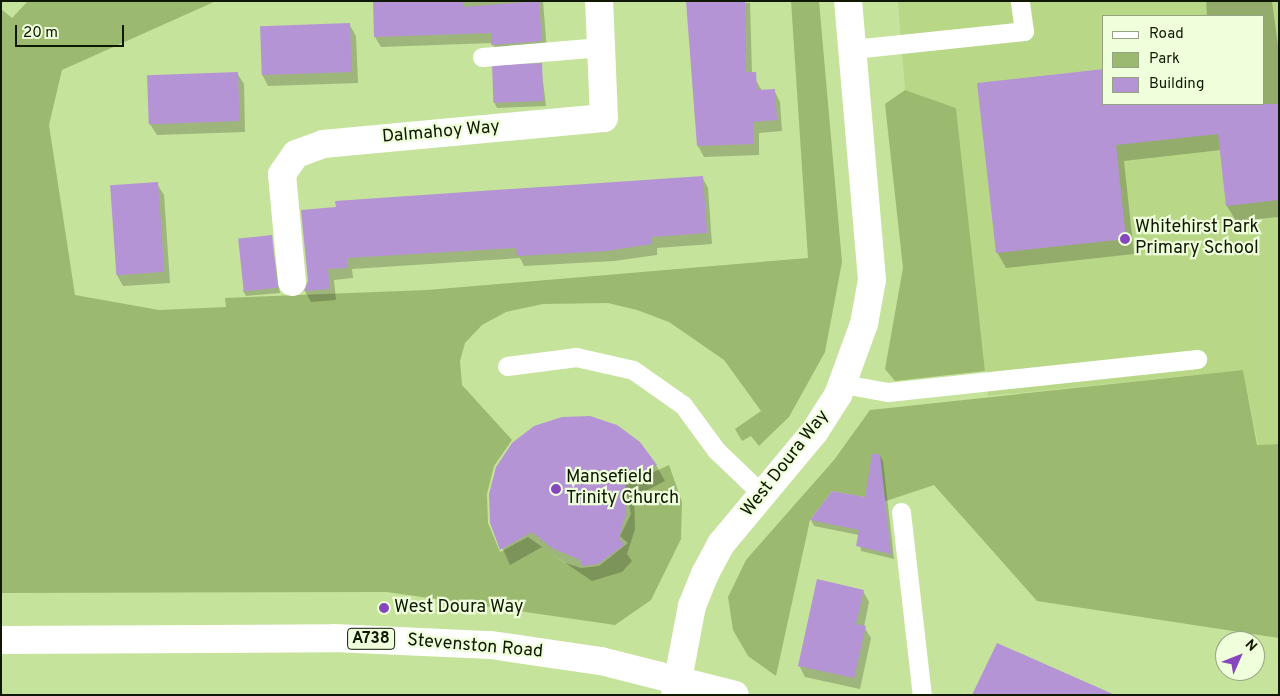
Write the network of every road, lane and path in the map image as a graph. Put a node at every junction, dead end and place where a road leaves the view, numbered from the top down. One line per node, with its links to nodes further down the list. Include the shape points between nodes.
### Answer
1 (599, 1): 4 (main road, Dalmahoy Way)
2 (848, 1): 5 (main road, West Doura Way)
3 (1020, 1): 5 (lane, via 1024,31)
4 (602, 47): 6 (lane); 7 (main road, Dalmahoy Way, via 604,118 323,144 296,154 282,174)
5 (853, 49): 10 (main road, West Doura Way, via 872,280 864,324)
6 (482, 57)
7 (292, 282)
8 (1197, 359): 10 (lane, via 888,392)
9 (507, 366): 11 (lane, via 576,357 633,370 683,405 716,450)
10 (843, 384): 11 (main road, West Doura Way, via 815,431)
11 (763, 495): 14 (main road, West Doura Way, via 721,544 705,574 692,606)
12 (901, 512): 16 (lane)
13 (1, 640): 14 (main road, Stevenston Road / A738, via 334,638 491,644 601,660)
14 (676, 688): 15 (main road, Stevenston Road / A738)
15 (735, 695)
16 (922, 695)

